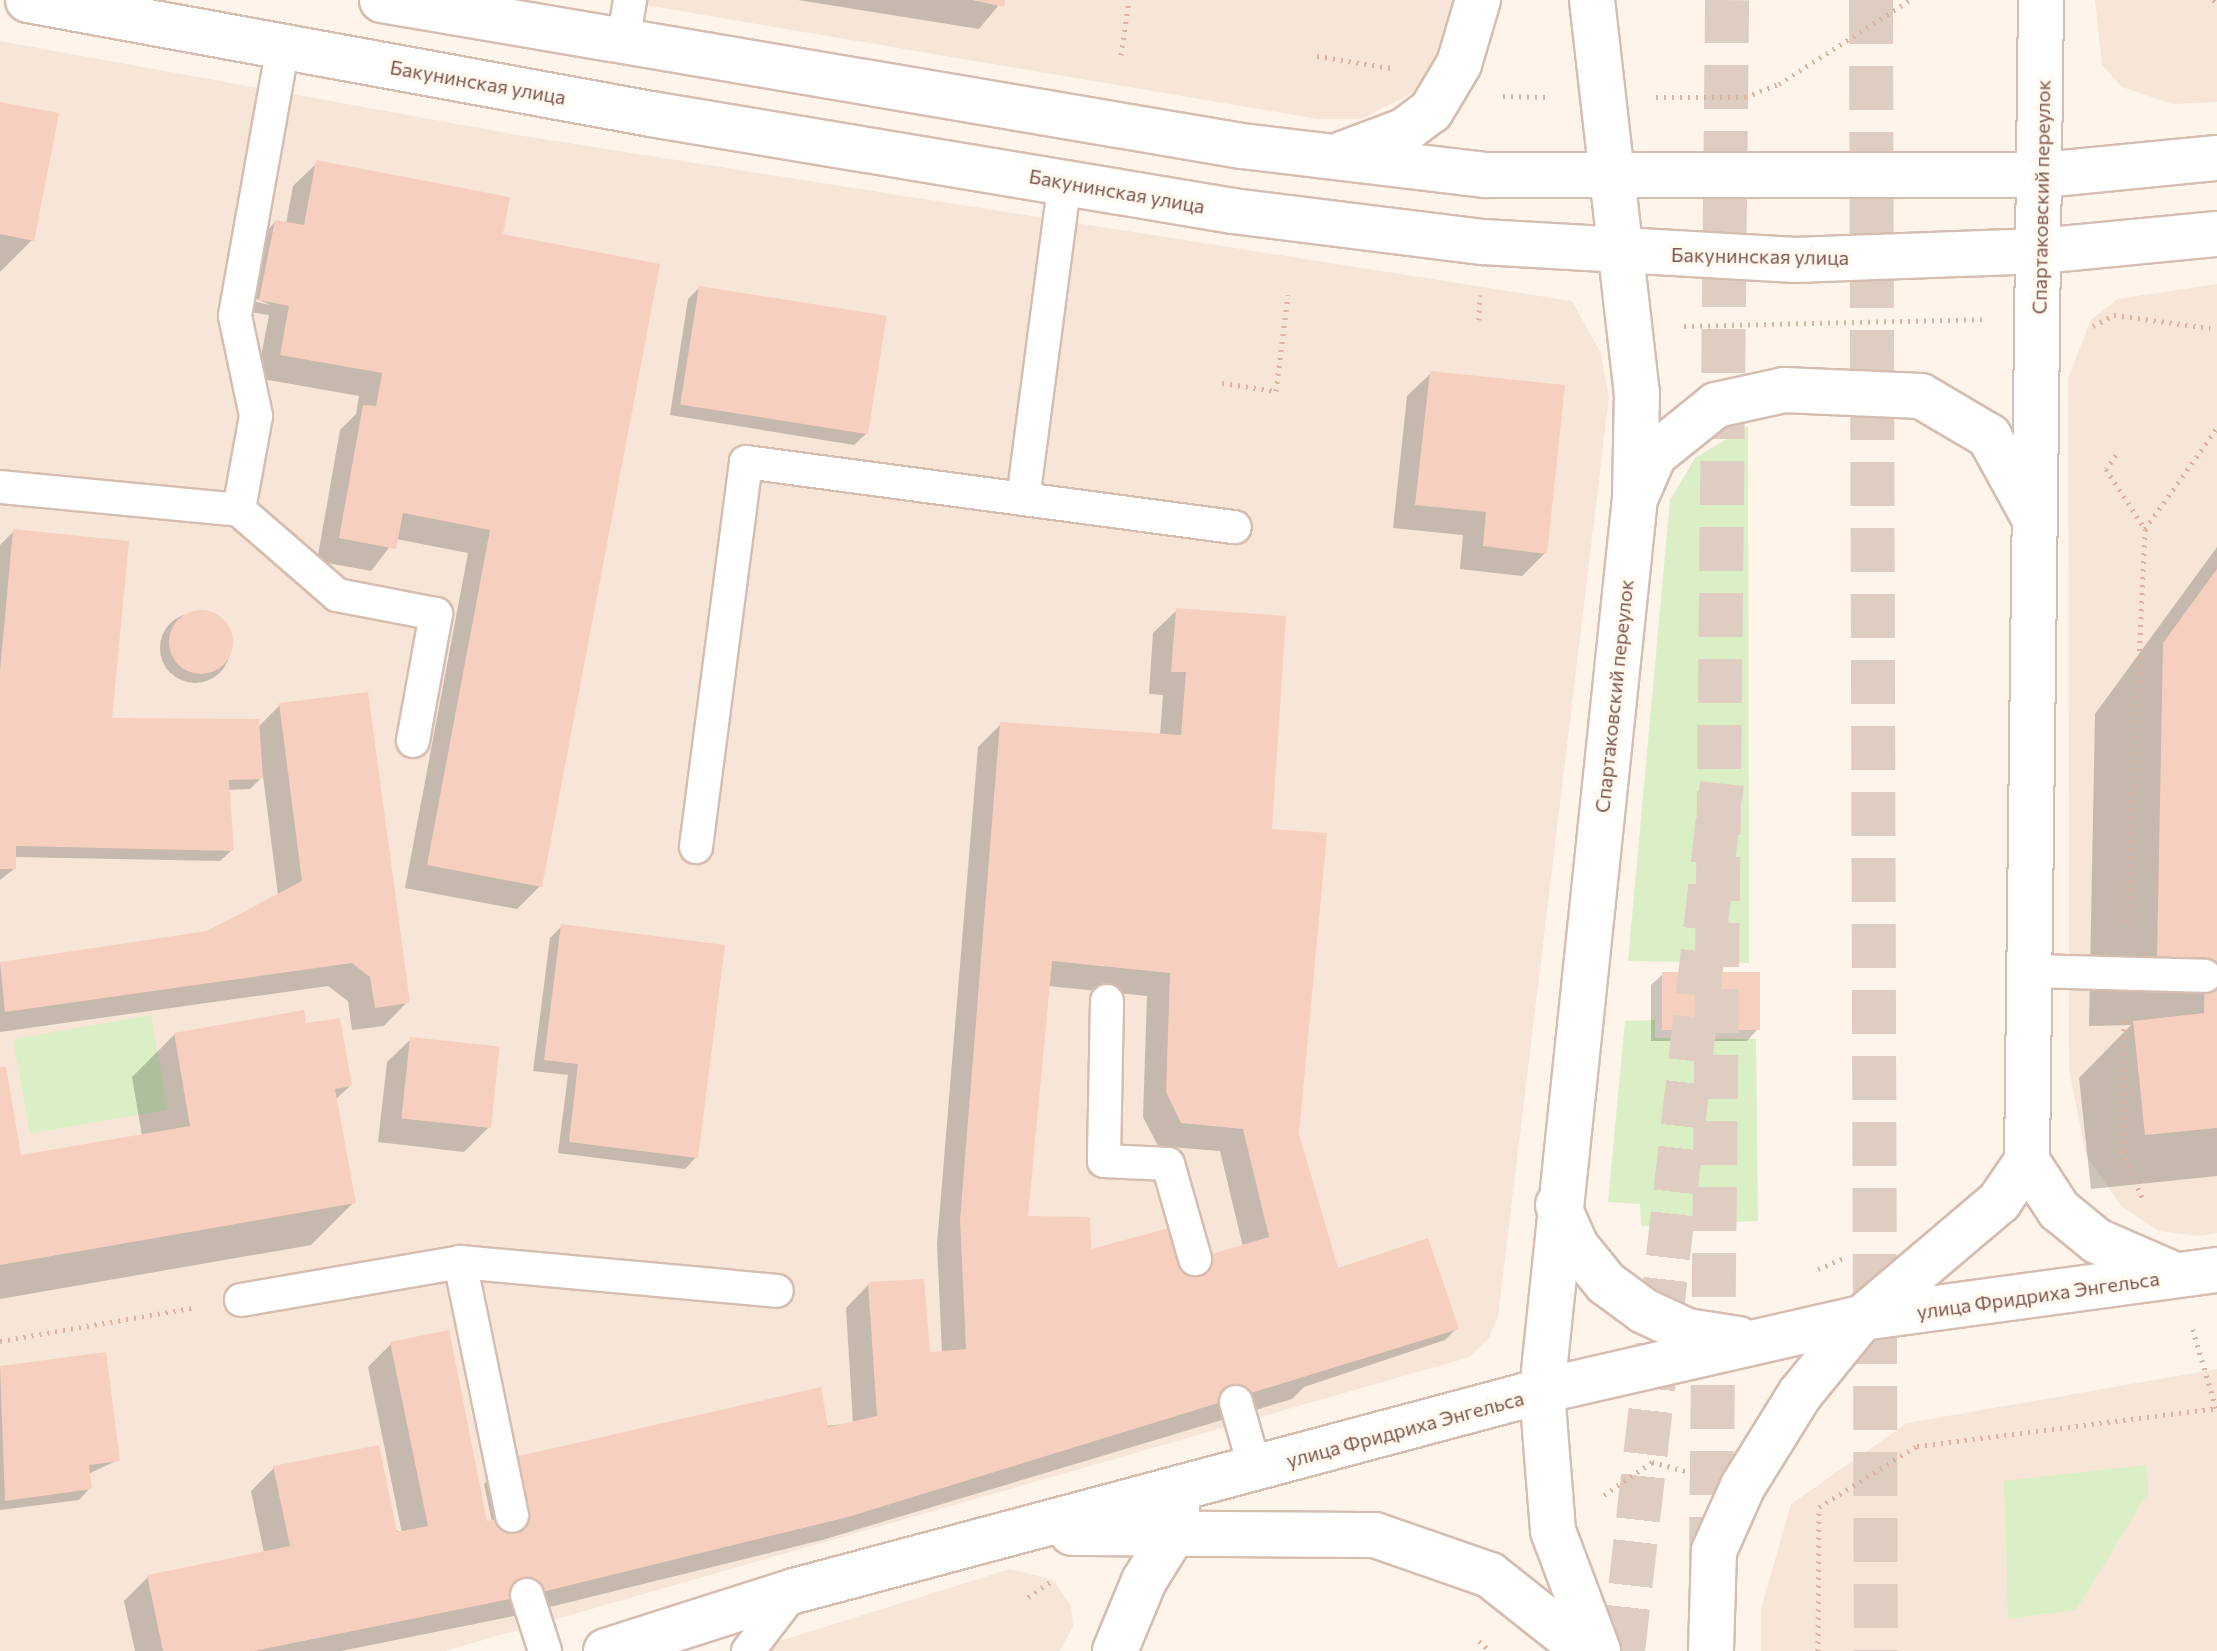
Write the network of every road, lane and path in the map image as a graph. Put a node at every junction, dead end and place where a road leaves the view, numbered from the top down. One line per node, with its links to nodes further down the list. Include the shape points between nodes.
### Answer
1 (28, 0): 10 (main road, Бакунинская улица)
2 (382, 0): 9 (main road)
3 (630, 0): 9 (lane)
4 (1129, 0): 11 (path)
5 (1478, 0): 17 (main road, via 1459,64 1431,111 1404,131)
6 (1592, 0): 20 (main road, Спартаковский переулок)
7 (1910, 0): 16 (path, via 1779,84 1745,97)
8 (2041, 0): 19 (main road, Спартаковский переулок)
9 (623, 42): 17 (main road)
10 (283, 46): 21 (main road, Бакунинская улица); 36 (lane, via 235,316 256,416)
11 (1121, 55)
12 (1317, 56): 13 (path)
13 (1395, 69)
14 (1490, 96): 15 (path)
15 (1556, 97)
16 (1651, 97)
17 (1333, 157): 20 (main road, via 1486,175)
18 (2217, 158): 19 (main road)
19 (2043, 175): 20 (main road); 23 (main road, Спартаковский переулок)
20 (1615, 178): 24 (main road, Спартаковский переулок)
21 (1065, 181): 24 (main road, Бакунинская улица, via 1233,211); 35 (lane)
22 (2217, 234): 23 (main road, Бакунинская улица)
23 (2040, 251): 24 (main road, Бакунинская улица, via 1795,260); 37 (main road, Спартаковский переулок)
24 (1625, 253): 34 (main road, Спартаковский переулок, via 1637,392)
25 (1288, 295): 30 (path, via 1276,391)
26 (1996, 319): 28 (path)
27 (2088, 326): 29 (path, via 2114,315)
28 (1671, 327)
29 (2210, 328)
30 (1222, 383)
31 (2217, 428): 39 (path)
32 (2116, 455): 39 (path, via 2106,469)
33 (1, 487): 36 (lane)
34 (1635, 498): 37 (main road, via 1654,455 1716,405 1784,390 1921,396 1989,436); 47 (main road, Спартаковский переулок)
35 (1023, 499): 38 (lane); 41 (lane, via 746,462)
36 (239, 510): 40 (lane, via 337,595 436,614)
37 (2037, 526): 43 (main road, Спартаковский переулок)
38 (1235, 527)
39 (2145, 529): 42 (path)
40 (413, 741)
41 (696, 847)
42 (2126, 970): 43 (lane); 44 (lane); 52 (path, via 2122,1151)
43 (2030, 971): 46 (main road, Спартаковский переулок)
44 (2205, 976)
45 (1107, 1001): 49 (lane, via 1104,1161 1168,1164)
46 (2027, 1161): 52 (main road, via 2059,1210 2097,1241); 55 (main road, via 1999,1202)
47 (1558, 1205): 56 (main road, via 1576,1246 1606,1283 1644,1311 1733,1339); 58 (main road, Спартаковский переулок)
48 (1855, 1253): 51 (path)
49 (1195, 1259)
50 (460, 1262): 53 (lane); 54 (lane); 64 (lane)
51 (1814, 1270)
52 (2197, 1273): 55 (main road, улица Фридриха Энгельса); 78 (path, via 2216,1408 1917,1446 1819,1507)
53 (777, 1291)
54 (241, 1300): 57 (path)
55 (1862, 1318): 56 (main road, улица Фридриха Энгельса); 77 (main road, via 1800,1394 1743,1486 1714,1551)
56 (1780, 1336): 58 (main road, улица Фридриха Энгельса)
57 (0, 1341)
58 (1542, 1391): 60 (main road, улица Фридриха Энгельса); 76 (main road, Спартаковский переулок, via 1553,1531)
59 (1236, 1402): 60 (lane)
60 (1255, 1469): 62 (main road, улица Фридриха Энгельса)
61 (1691, 1473): 63 (path, via 1652,1462)
62 (1179, 1488): 65 (main road); 66 (main road, улица Фридриха Энгельса)
63 (1595, 1502)
64 (512, 1516)
65 (1175, 1531): 66 (main road); 74 (main road, via 1144,1581); 75 (main road, via 1375,1535 1433,1551 1490,1575)
66 (1006, 1534): 68 (main road, улица Фридриха Энгельса)
67 (1053, 1580): 70 (path)
68 (794, 1591): 72 (main road, улица Фридриха Энгельса); 73 (lane)
69 (527, 1595): 71 (lane)
70 (1028, 1597)
71 (545, 1651)
72 (606, 1651)
73 (748, 1651)
74 (1115, 1651)
75 (1586, 1651)
76 (1598, 1651)
77 (1711, 1651)
78 (1818, 1651)

